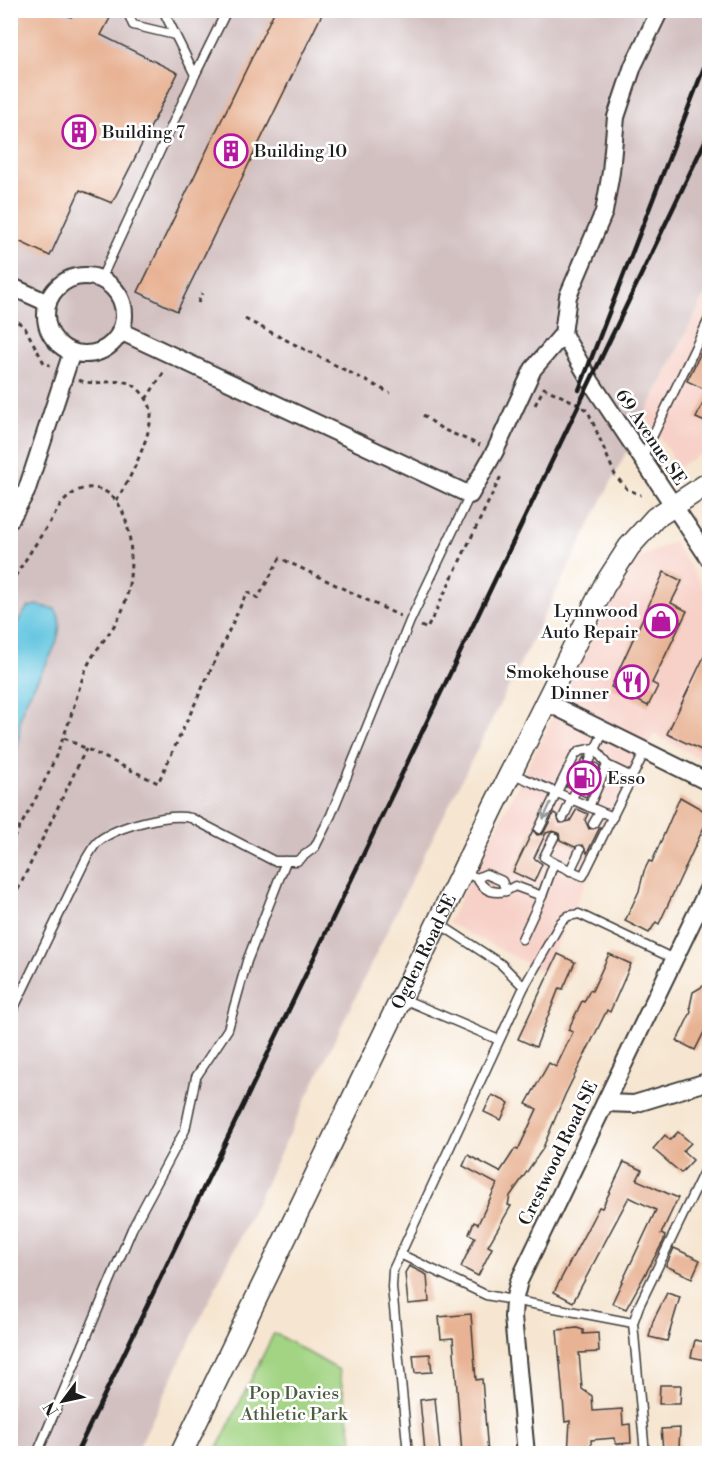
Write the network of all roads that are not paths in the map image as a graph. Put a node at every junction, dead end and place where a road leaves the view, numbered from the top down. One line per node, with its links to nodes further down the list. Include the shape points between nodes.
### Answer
1 (127, 10): 5 (lane, via 133,25)
2 (163, 10): 5 (lane)
3 (227, 10): 6 (lane)
4 (660, 10): 12 (street, via 633,66 616,117 604,212 568,296)
5 (175, 35): 6 (lane)
6 (195, 75): 7 (lane)
7 (101, 279): 9 (street, via 77,277 65,281); 11 (street, via 120,298)
8 (10, 286): 9 (street)
9 (48, 303): 13 (street, via 46,324 51,335)
10 (710, 316): 14 (lane)
11 (120, 331): 13 (street, via 108,346 96,352); 16 (street)
12 (563, 334): 14 (street, 69 Avenue SE); 16 (street, via 533,369)
13 (72, 352): 18 (street, via 26,492)
14 (642, 458): 17 (street, 69 Avenue SE)
15 (710, 482): 17 (street, Ogden Road SE)
16 (470, 495): 39 (lane, via 410,621 332,815 315,848 297,861)
17 (673, 504): 19 (street, 69 Avenue SE); 20 (street, Ogden Road SE, via 640,532 615,568)
18 (10, 520)
19 (710, 560)
20 (546, 702): 21 (street); 26 (street, Ogden Road SE)
21 (603, 730): 22 (lane); 23 (street)
22 (595, 748): 24 (lane); 25 (lane); 29 (lane, via 575,754)
23 (645, 752): 27 (lane); 28 (street)
24 (590, 760)
25 (607, 765): 27 (lane); 31 (lane)
26 (511, 773): 29 (lane); 42 (street, Ogden Road SE)
27 (633, 777): 33 (lane)
28 (710, 783)
29 (555, 792): 30 (lane); 36 (lane, one-way to 36)
30 (573, 796): 31 (lane); 34 (lane)
31 (589, 807): 32 (lane)
32 (600, 812): 33 (lane); 35 (lane)
33 (613, 817): 41 (lane, via 583,876)
34 (563, 818)
35 (593, 824)
36 (539, 829)
37 (554, 837): 40 (lane, via 544,857)
38 (580, 850): 41 (lane)
39 (286, 861): 53 (lane, via 274,861 179,815 135,825 99,840 86,859); 61 (lane, via 247,961 228,1029 196,1077 185,1130 132,1228)
40 (554, 863): 41 (lane); 47 (lane)
41 (570, 871)
42 (470, 875): 46 (lane, via 495,893); 46 (lane, via 486,874 502,881); 48 (street, Ogden Road SE)
43 (519, 875): 45 (lane)
44 (710, 885): 50 (street, Crestwood Road SE)
45 (514, 886): 46 (lane); 47 (lane)
46 (506, 891)
47 (542, 896): 49 (lane)
48 (438, 922): 51 (lane, via 501,964); 52 (street, Ogden Road SE)
49 (522, 939)
50 (674, 959): 51 (lane, via 579,914 568,916); 56 (street, Crestwood Road SE)
51 (524, 987): 54 (lane)
52 (401, 998): 54 (lane); 62 (street, Ogden Road SE)
53 (10, 1016)
54 (499, 1040): 58 (lane)
55 (710, 1081): 56 (street, via 634,1104)
56 (604, 1103): 59 (street, Crestwood Road SE, via 533,1247)
57 (710, 1159): 60 (lane)
58 (400, 1254): 59 (lane, via 486,1295); 63 (lane, via 393,1270 392,1287)
59 (514, 1301): 60 (lane); 64 (street, Crestwood Road SE)
60 (633, 1323): 65 (lane)
61 (37, 1454)
62 (182, 1454)
63 (408, 1454)
64 (526, 1454)
65 (645, 1454)

